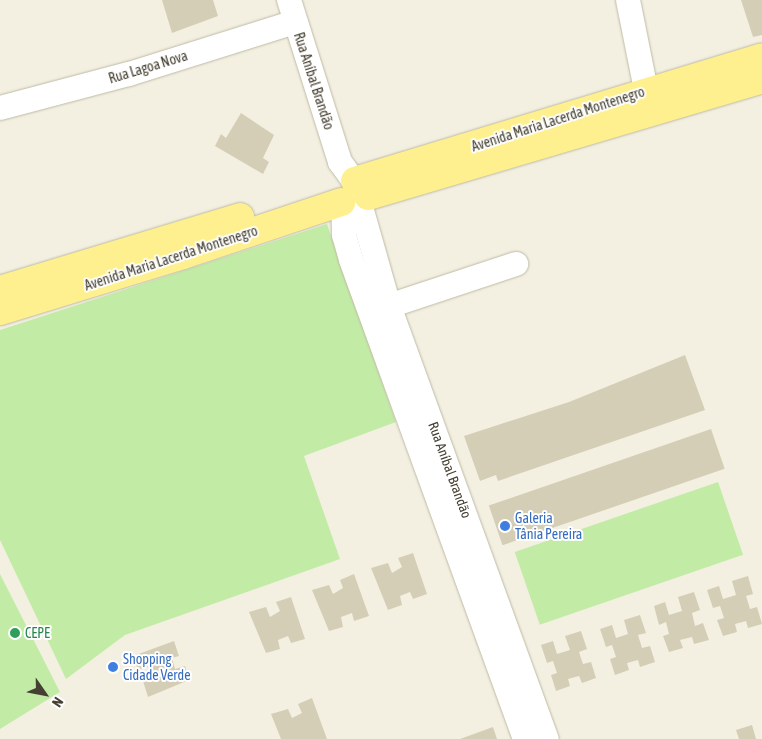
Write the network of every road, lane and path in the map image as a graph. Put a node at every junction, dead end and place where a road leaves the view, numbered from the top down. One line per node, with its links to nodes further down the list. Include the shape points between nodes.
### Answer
1 (628, 0): 5 (street)
2 (292, 11): 6 (street, Rua Lagoa Nova, via 102,82); 7 (street, Rua Aníbal Brandão)
3 (762, 56): 5 (main road, Avenida Maria Lacerda Montenegro)
4 (762, 79): 7 (main road, Avenida Maria Lacerda Montenegro)
5 (646, 90): 7 (main road, Avenida Maria Lacerda Montenegro)
6 (0, 108)
7 (347, 189): 9 (main road, Avenida Maria Lacerda Montenegro); 10 (street, Rua Aníbal Brandão); 11 (main road, Avenida Maria Lacerda Montenegro); 12 (street, Rua Aníbal Brandão, via 344,235 351,260)
8 (516, 264): 10 (street)
9 (0, 290)
10 (389, 306): 13 (street, Rua Aníbal Brandão)
11 (0, 311)
12 (525, 739)
13 (547, 739)

